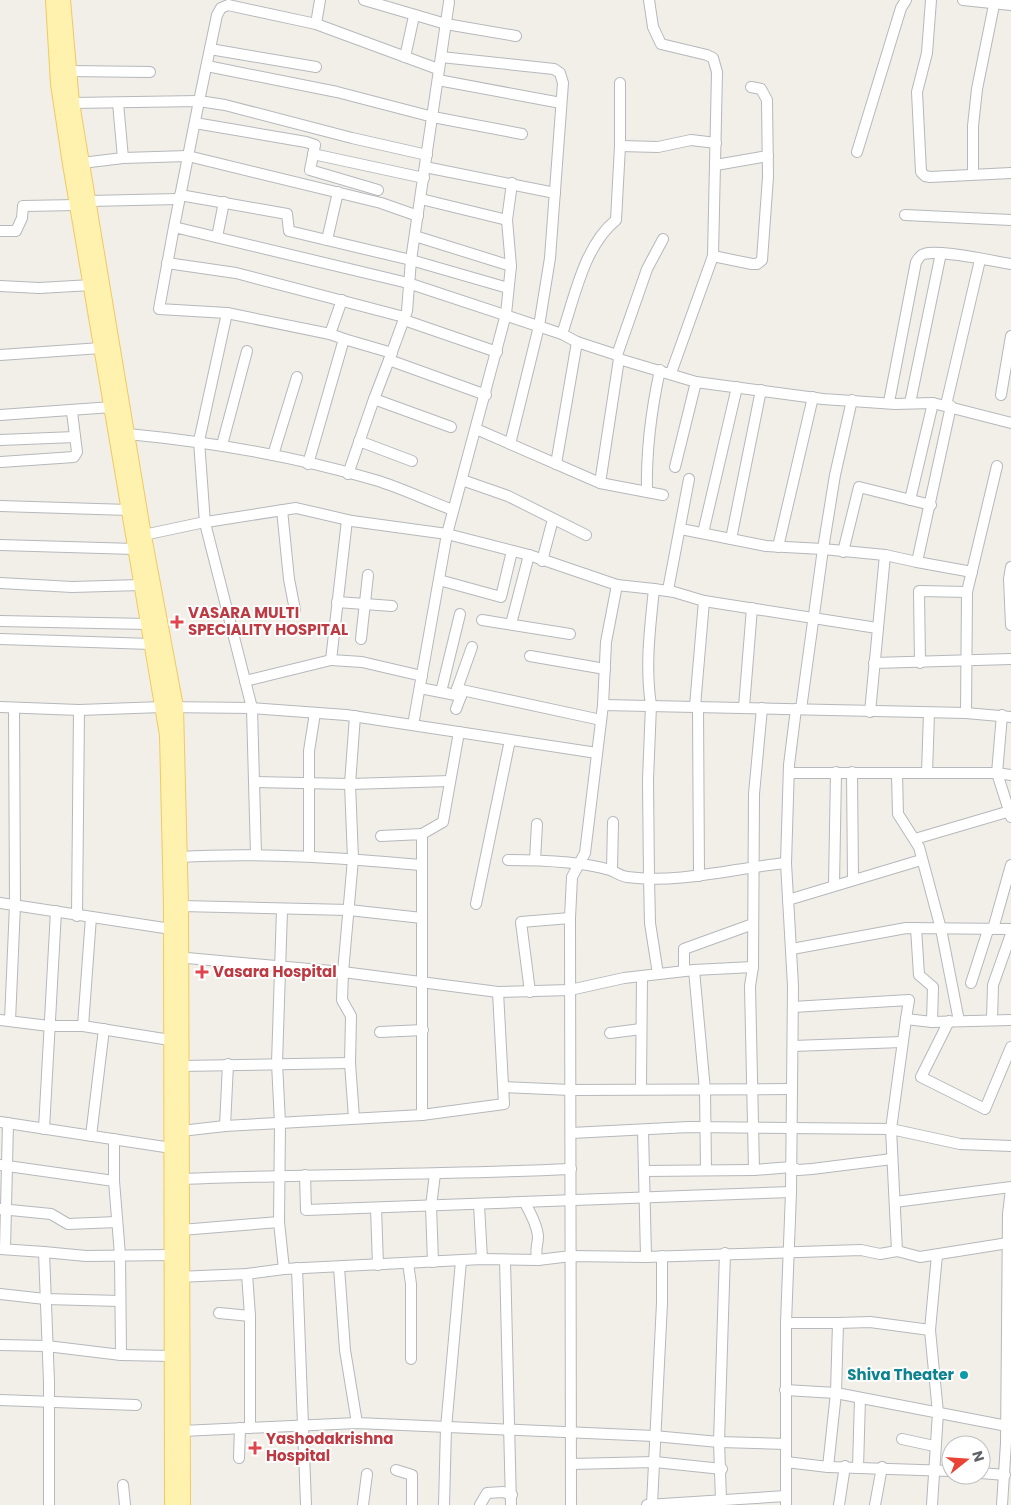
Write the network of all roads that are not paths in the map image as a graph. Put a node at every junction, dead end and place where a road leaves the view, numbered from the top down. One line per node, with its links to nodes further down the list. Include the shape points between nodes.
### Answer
1 (52, 0): 54 (main road, via 58,84)
2 (63, 0): 21 (main road)
3 (320, 0): 13 (street)
4 (364, 0): 12 (street)
5 (650, 0): 33 (street, via 653,28 661,44 707,55 716,64)
6 (906, 0): 35 (street, via 900,8)
7 (930, 0): 45 (street, via 927,53 917,92 921,172 930,177)
8 (963, 0): 10 (street)
9 (449, 2): 14 (street)
10 (995, 2): 11 (street); 45 (street, via 977,90)
11 (1011, 5)
12 (414, 16): 14 (street); 17 (street)
13 (316, 24): 16 (street, via 224,6 218,15); 17 (street)
14 (446, 24): 15 (street); 18 (street)
15 (516, 36)
16 (210, 49): 19 (street); 20 (street)
17 (405, 57): 23 (street)
18 (441, 57): 23 (street); 29 (street, via 558,71 562,83)
19 (207, 66): 26 (street); 30 (street, via 337,92)
20 (316, 67)
21 (68, 71): 22 (street); 27 (main road)
22 (150, 72)
23 (438, 74): 29 (street); 30 (street)
24 (620, 83): 34 (street)
25 (751, 87): 39 (street, via 761,89 766,95)
26 (199, 101): 28 (street); 31 (street); 37 (street, via 225,104)
27 (72, 103): 28 (street); 41 (main road)
28 (118, 103): 40 (street)
29 (561, 103): 50 (street)
30 (433, 116): 32 (street); 37 (street)
31 (195, 123): 36 (street, via 306,142 315,145); 38 (street)
32 (522, 134)
33 (716, 143): 34 (street, via 691,140 658,147); 42 (street)
34 (620, 146): 82 (street, via 616,220 603,231 587,260)
35 (857, 152)
36 (313, 154): 46 (street); 48 (street, via 310,170)
37 (427, 154): 43 (street)
38 (188, 156): 40 (street); 49 (street); 51 (street)
39 (768, 156): 42 (street); 66 (street, via 762,260 752,264)
40 (122, 158): 41 (street)
41 (82, 163): 54 (main road)
42 (716, 165): 66 (street)
43 (425, 167): 46 (street); 47 (street)
44 (1011, 173): 45 (street)
45 (973, 174)
46 (424, 178): 52 (street)
47 (512, 183): 50 (street); 57 (street)
48 (378, 190)
49 (338, 192): 56 (street); 64 (street)
50 (555, 193): 80 (street, via 550,258)
51 (179, 197): 53 (street); 54 (street); 59 (street)
52 (421, 199): 56 (street); 57 (street)
53 (224, 202): 62 (street); 64 (street, via 287,214 290,232)
54 (83, 203): 60 (street, via 23,206 16,231); 73 (main road); 112 (main road)
55 (905, 215): 58 (street)
56 (418, 216): 61 (street)
57 (507, 220): 71 (street)
58 (1011, 220)
59 (174, 227): 62 (street); 69 (street)
60 (0, 231)
61 (415, 236): 67 (street); 71 (street)
62 (217, 237): 72 (street)
63 (663, 239): 91 (street, via 647,269)
64 (327, 240): 67 (street)
65 (941, 253): 68 (street); 102 (street, via 924,254 916,262); 103 (street)
66 (713, 256): 92 (street)
67 (411, 260): 72 (street); 75 (street)
68 (980, 260): 70 (street); 105 (street)
69 (167, 263): 76 (street, via 236,273); 77 (street, via 158,309)
70 (1011, 264)
71 (511, 266): 75 (street)
72 (408, 283): 78 (street); 79 (street)
73 (92, 285): 74 (street); 86 (main road)
74 (0, 286)
75 (508, 288): 78 (street)
76 (342, 300): 79 (street); 81 (street)
77 (227, 313): 81 (street); 115 (street)
78 (506, 314): 80 (street); 88 (street)
79 (404, 319): 88 (street); 90 (street)
80 (539, 326): 82 (street); 117 (street)
81 (330, 334): 84 (street)
82 (562, 334): 85 (street)
83 (1011, 336): 98 (street)
84 (344, 339): 90 (street); 122 (street)
85 (577, 342): 91 (street); 123 (street)
86 (101, 348): 89 (street); 106 (main road)
87 (247, 351): 118 (street)
88 (496, 352): 97 (street)
89 (0, 355)
90 (391, 357): 97 (street); 100 (street)
91 (618, 357): 92 (street); 129 (street)
92 (665, 372): 94 (street); 130 (street, via 651,410)
93 (296, 377): 119 (street)
94 (696, 382): 95 (street); 125 (street)
95 (737, 387): 96 (street); 142 (street)
96 (761, 390): 99 (street); 145 (street)
97 (486, 395): 111 (street)
98 (1001, 395)
99 (813, 398): 101 (street); 148 (street)
100 (374, 399): 110 (street); 116 (street)
101 (852, 400): 102 (street); 149 (street)
102 (889, 402): 103 (street)
103 (910, 403): 104 (street)
104 (933, 403): 105 (street); 132 (street)
105 (948, 406): 109 (street); 133 (street)
106 (112, 407): 107 (street); 135 (main road)
107 (72, 412): 108 (street); 113 (street)
108 (0, 415)
109 (1011, 423)
110 (451, 426)
111 (476, 429): 117 (street); 128 (street)
112 (128, 434): 115 (street); 146 (main road)
113 (75, 437): 114 (street); 121 (street, via 77,452 74,457)
114 (0, 440)
115 (199, 441): 118 (street); 140 (street)
116 (359, 441): 120 (street); 126 (street)
117 (510, 444): 123 (street)
118 (222, 445): 119 (street)
119 (273, 455): 122 (street)
120 (412, 461)
121 (1, 462)
122 (308, 464): 126 (street)
123 (556, 464): 129 (street)
124 (997, 466): 157 (street)
125 (674, 467)
126 (348, 474): 137 (street)
127 (689, 479): 141 (street)
128 (462, 480): 137 (street); 138 (street, via 508,496)
129 (600, 483): 130 (street)
130 (647, 492): 131 (street)
131 (664, 495)
132 (910, 500): 133 (street); 151 (street, via 859,487)
133 (931, 505): 155 (street)
134 (0, 506): 135 (street)
135 (129, 510): 146 (main road)
136 (282, 510): 139 (street, via 296,508); 140 (street); 171 (street)
137 (454, 510): 143 (street)
138 (553, 519): 144 (street); 154 (street)
139 (347, 520): 143 (street); 167 (street)
140 (205, 522): 146 (street); 193 (street)
141 (681, 529): 142 (street); 164 (street)
142 (703, 533): 145 (street)
143 (447, 534): 150 (street); 159 (street)
144 (586, 535)
145 (731, 539): 148 (street)
146 (137, 540): 147 (street); 161 (main road); 201 (main road)
147 (0, 545)
148 (778, 547): 149 (street)
149 (823, 550): 151 (street); 173 (street)
150 (512, 551): 152 (street); 159 (street, via 501,597)
151 (842, 552): 153 (street)
152 (529, 555): 154 (street); 177 (street)
153 (885, 555): 155 (street); 179 (street)
154 (542, 561): 162 (street)
155 (917, 562): 157 (street)
156 (1011, 567): 178 (street)
157 (972, 572): 165 (street)
158 (368, 575): 168 (street)
159 (439, 580): 192 (street)
160 (0, 583): 161 (street, via 72,587)
161 (141, 585): 176 (main road)
162 (618, 585): 163 (street); 191 (street, via 606,642)
163 (654, 589): 164 (street); 198 (street, via 648,648)
164 (668, 590): 166 (street)
165 (967, 592): 188 (street); 189 (street, via 918,591)
166 (704, 601): 170 (street); 199 (street)
167 (338, 602): 168 (street); 187 (street)
168 (364, 604): 169 (street); 182 (street)
169 (392, 606)
170 (752, 608): 173 (street); 202 (street)
171 (295, 610)
172 (460, 614): 195 (street)
173 (813, 617): 179 (street); 207 (street)
174 (0, 620): 176 (street)
175 (482, 620): 177 (street)
176 (148, 624): 183 (main road)
177 (511, 624): 180 (street)
178 (1011, 625)
179 (877, 628): 190 (street)
180 (570, 634)
181 (0, 639): 183 (street)
182 (361, 639)
183 (151, 644): 201 (main road)
184 (472, 647): 196 (street)
185 (530, 656): 191 (street)
186 (1011, 659): 188 (street)
187 (332, 660): 192 (street, via 362,662); 193 (street)
188 (966, 660): 189 (street); 212 (street)
189 (920, 663): 190 (street)
190 (874, 664): 209 (street)
191 (605, 669): 197 (street)
192 (422, 676): 194 (street)
193 (245, 681): 204 (street)
194 (420, 688): 195 (street); 216 (street)
195 (441, 692): 196 (street)
196 (459, 693): 206 (street); 215 (street)
197 (603, 705): 198 (street); 215 (street)
198 (651, 705): 199 (street); 251 (street)
199 (697, 706): 202 (street); 250 (street)
200 (0, 707): 203 (street)
201 (169, 707): 204 (street); 208 (street); 239 (main road); 268 (main road)
202 (744, 707): 205 (street)
203 (14, 708): 208 (street); 257 (street)
204 (252, 708): 210 (street); 228 (street)
205 (762, 708): 207 (street); 248 (street, via 754,794)
206 (456, 709)
207 (799, 709): 209 (street); 222 (street)
208 (79, 710): 262 (street)
209 (870, 712): 211 (street)
210 (315, 713): 213 (street); 229 (street, via 309,750)
211 (929, 713): 212 (street); 223 (street)
212 (966, 713): 214 (street)
213 (355, 716): 216 (street); 230 (street)
214 (1006, 716): 224 (street)
215 (601, 720): 219 (street)
216 (413, 725): 217 (street)
217 (459, 732): 218 (street); 227 (street)
218 (510, 740): 219 (street); 256 (street)
219 (597, 753): 247 (street, via 585,854)
220 (836, 772): 221 (street); 222 (street); 253 (street)
221 (852, 772): 225 (street); 252 (street)
222 (789, 773): 244 (street)
223 (926, 773): 224 (street); 225 (street)
224 (997, 773): 226 (street); 231 (street)
225 (897, 774): 236 (street, via 898,814)
226 (1011, 775)
227 (450, 781): 230 (street); 234 (street, via 443,822)
228 (254, 782): 229 (street); 237 (street)
229 (310, 783): 230 (street); 238 (street)
230 (350, 784): 240 (street)
231 (1010, 814): 236 (street)
232 (613, 822): 249 (street)
233 (537, 824): 242 (street)
234 (422, 834): 235 (street); 246 (street)
235 (382, 836)
236 (915, 839): 243 (street)
237 (256, 855): 238 (street); 239 (street)
238 (309, 856): 240 (street)
239 (180, 857): 258 (main road)
240 (353, 859): 246 (street); 260 (street)
241 (508, 860): 242 (street)
242 (535, 860): 247 (street)
243 (921, 860): 252 (street); 269 (street)
244 (786, 863): 248 (street); 254 (street)
245 (1011, 865): 271 (street)
246 (421, 866): 264 (street)
247 (579, 866): 249 (street); 265 (street, via 572,877)
248 (753, 866): 250 (street); 266 (street)
249 (612, 870): 251 (street, via 627,877)
250 (699, 876): 251 (street)
251 (648, 878): 279 (street, via 650,923)
252 (853, 880): 253 (street)
253 (834, 885): 254 (street)
254 (788, 900): 273 (street)
255 (0, 903): 257 (street)
256 (476, 904)
257 (15, 905): 261 (street); 290 (street)
258 (181, 906): 259 (street); 274 (main road)
259 (282, 910): 260 (street); 276 (street)
260 (349, 910): 264 (street); 278 (street)
261 (56, 911): 262 (street); 293 (street)
262 (78, 916): 263 (street)
263 (91, 918): 268 (street); 294 (street)
264 (422, 918): 282 (street)
265 (570, 918): 283 (street); 285 (street, via 521,922)
266 (753, 924): 275 (street); 277 (street, via 684,950)
267 (916, 928): 269 (street); 273 (street); 292 (street, via 919,975 933,987)
268 (170, 929): 274 (main road)
269 (942, 929): 271 (street); 291 (street)
270 (1011, 929): 271 (street)
271 (990, 930): 281 (street)
272 (1011, 934): 288 (street, via 993,985)
273 (792, 949): 286 (street)
274 (176, 957): 276 (street); 300 (main road); 307 (main road)
275 (752, 967): 277 (street); 310 (street)
276 (279, 968): 278 (street); 305 (street)
277 (689, 971): 279 (street); 313 (street)
278 (343, 972): 282 (street); 304 (street, via 342,1000 350,1016)
279 (658, 974): 280 (street)
280 (642, 976): 283 (street); 296 (street)
281 (971, 983)
282 (423, 984): 284 (street); 297 (street)
283 (570, 990): 285 (street); 312 (street)
284 (498, 992): 285 (street); 308 (street)
285 (530, 992)
286 (793, 1007): 287 (street, via 909,1000); 302 (street)
287 (906, 1019): 292 (street); 301 (street)
288 (992, 1020): 289 (street); 291 (street)
289 (1011, 1020)
290 (5, 1021): 293 (street)
291 (954, 1021): 292 (street); 303 (street, via 921,1077 986,1109)
292 (932, 1022)
293 (49, 1026): 294 (street); 322 (street)
294 (83, 1026): 295 (street)
295 (104, 1029): 300 (street); 327 (street)
296 (641, 1029): 299 (street); 309 (street)
297 (423, 1030): 298 (street); 314 (street)
298 (380, 1032)
299 (610, 1033)
300 (170, 1040): 330 (main road)
301 (902, 1042): 302 (street); 323 (street)
302 (792, 1046): 311 (street)
303 (1011, 1047)
304 (350, 1062): 305 (street); 315 (street)
305 (277, 1063): 306 (street); 317 (street)
306 (228, 1064): 307 (street); 318 (street)
307 (181, 1066): 325 (main road)
308 (504, 1087): 312 (street); 314 (street, via 504,1104)
309 (641, 1088): 312 (street); 313 (street)
310 (752, 1088): 311 (street); 313 (street); 319 (street)
311 (792, 1089): 320 (street)
312 (571, 1090): 326 (street)
313 (705, 1090): 321 (street)
314 (422, 1115): 315 (street)
315 (354, 1118): 317 (street)
316 (4, 1123): 322 (street); 332 (street)
317 (280, 1123): 318 (street); 339 (street)
318 (225, 1126): 325 (street)
319 (752, 1127): 320 (street); 321 (street); 336 (street)
320 (792, 1127): 323 (street); 333 (street)
321 (708, 1128): 324 (street); 335 (street)
322 (44, 1129): 327 (street)
323 (891, 1129): 329 (street, via 960,1144); 331 (street)
324 (642, 1130): 326 (street); 337 (street)
325 (181, 1131): 330 (main road)
326 (571, 1133): 334 (street)
327 (91, 1136): 328 (street)
328 (114, 1139): 330 (street); 342 (street)
329 (1011, 1146)
330 (176, 1149): 341 (main road); 363 (main road)
331 (892, 1159): 333 (street, via 812,1169); 347 (street)
332 (3, 1165): 342 (street); 352 (street)
333 (792, 1167): 336 (street); 344 (street)
334 (571, 1169): 338 (street); 346 (street)
335 (706, 1170): 336 (street); 337 (street)
336 (754, 1170)
337 (644, 1171): 345 (street)
338 (435, 1174): 340 (street); 350 (street)
339 (278, 1175): 340 (street); 341 (street); 354 (street)
340 (305, 1175): 351 (street, via 306,1210)
341 (181, 1179): 355 (main road)
342 (114, 1181): 353 (street)
343 (1011, 1188): 347 (street); 356 (street)
344 (791, 1192): 345 (street); 361 (street)
345 (644, 1197): 346 (street); 367 (street)
346 (571, 1201): 348 (street); 365 (street)
347 (896, 1202): 358 (street)
348 (525, 1203): 349 (street); 370 (street, via 538,1236 535,1253)
349 (479, 1205): 350 (street); 368 (street)
350 (432, 1206): 351 (street); 372 (street)
351 (376, 1208): 374 (street)
352 (3, 1209): 353 (street, via 50,1214 68,1224); 357 (street)
353 (117, 1222): 362 (street)
354 (279, 1222): 355 (street); 378 (street)
355 (181, 1230): 380 (main road)
356 (1008, 1243): 364 (street); 375 (street)
357 (2, 1249): 359 (street)
358 (897, 1250): 361 (street, via 880,1254 861,1250); 364 (street, via 920,1257)
359 (44, 1252): 362 (street); 382 (street)
360 (725, 1253): 361 (street); 366 (street); 412 (street)
361 (790, 1253): 387 (street)
362 (120, 1255): 363 (street); 383 (street)
363 (171, 1255): 380 (main road)
364 (937, 1255): 388 (street)
365 (571, 1256): 367 (street); 370 (street); 409 (street)
366 (662, 1256): 367 (street); 410 (street)
367 (646, 1257)
368 (482, 1259): 369 (street); 371 (street)
369 (505, 1260): 370 (street); 408 (street)
370 (538, 1260)
371 (461, 1261): 372 (street); 406 (street)
372 (433, 1262): 373 (street)
373 (408, 1263): 374 (street); 393 (street)
374 (378, 1265): 376 (street)
375 (1009, 1266): 394 (street)
376 (339, 1267): 377 (street); 402 (street, via 345,1350)
377 (297, 1268): 378 (street); 403 (street)
378 (284, 1269): 379 (street)
379 (247, 1274): 380 (street); 385 (street)
380 (176, 1277): 392 (main road); 407 (main road)
381 (0, 1294): 382 (street)
382 (45, 1299): 383 (street); 390 (street)
383 (120, 1302): 391 (street)
384 (219, 1312): 385 (street)
385 (250, 1316): 405 (street)
386 (838, 1322): 387 (street); 388 (street, via 870,1322); 396 (street)
387 (786, 1323): 395 (street)
388 (930, 1330): 401 (street)
389 (0, 1345): 390 (street)
390 (47, 1346): 391 (street); 399 (street)
391 (121, 1355): 392 (street)
392 (172, 1356): 439 (main road)
393 (412, 1359)
394 (1009, 1371): 404 (street)
395 (785, 1390): 396 (street); 413 (street)
396 (836, 1393): 397 (street); 420 (street)
397 (860, 1398): 401 (street); 423 (street)
398 (0, 1400): 399 (street)
399 (48, 1403): 400 (street); 437 (street)
400 (136, 1405)
401 (938, 1413): 404 (street); 415 (street)
402 (357, 1423): 403 (street); 406 (street)
403 (304, 1425): 405 (street); 441 (street)
404 (1007, 1426): 414 (street)
405 (245, 1428): 407 (street); 416 (street)
406 (446, 1428): 408 (street); 444 (street)
407 (182, 1430): 440 (main road)
408 (509, 1431): 409 (street); 432 (street)
409 (570, 1433): 410 (street); 419 (street)
410 (654, 1436): 412 (street); 417 (street)
411 (902, 1439): 415 (street)
412 (719, 1442): 413 (street); 424 (street)
413 (786, 1444): 418 (street)
414 (1009, 1444): 430 (street)
415 (934, 1446): 426 (street)
416 (239, 1458)
417 (655, 1462): 419 (street); 424 (street); 436 (street)
418 (786, 1462): 420 (street); 434 (street)
419 (571, 1464): 446 (street)
420 (828, 1466): 421 (street)
421 (844, 1466): 423 (street); 447 (street)
422 (882, 1467): 423 (street); 426 (street); 448 (street)
423 (858, 1468)
424 (722, 1469): 433 (street)
425 (396, 1470): 443 (street, via 412,1475)
426 (933, 1470): 427 (street); 449 (street)
427 (941, 1470)
428 (367, 1474): 442 (street)
429 (991, 1474): 430 (street)
430 (1005, 1475): 450 (street)
431 (123, 1485): 438 (street)
432 (512, 1500): 445 (street, via 502,1492 487,1493)
433 (721, 1500): 434 (street); 435 (street)
434 (786, 1501)
435 (697, 1503): 436 (street)
436 (649, 1504)
437 (49, 1505)
438 (125, 1505)
439 (172, 1505)
440 (183, 1505)
441 (306, 1505)
442 (363, 1505)
443 (412, 1505)
444 (444, 1505)
445 (480, 1505)
446 (571, 1505)
447 (840, 1505)
448 (875, 1505)
449 (932, 1505)
450 (1002, 1505)

